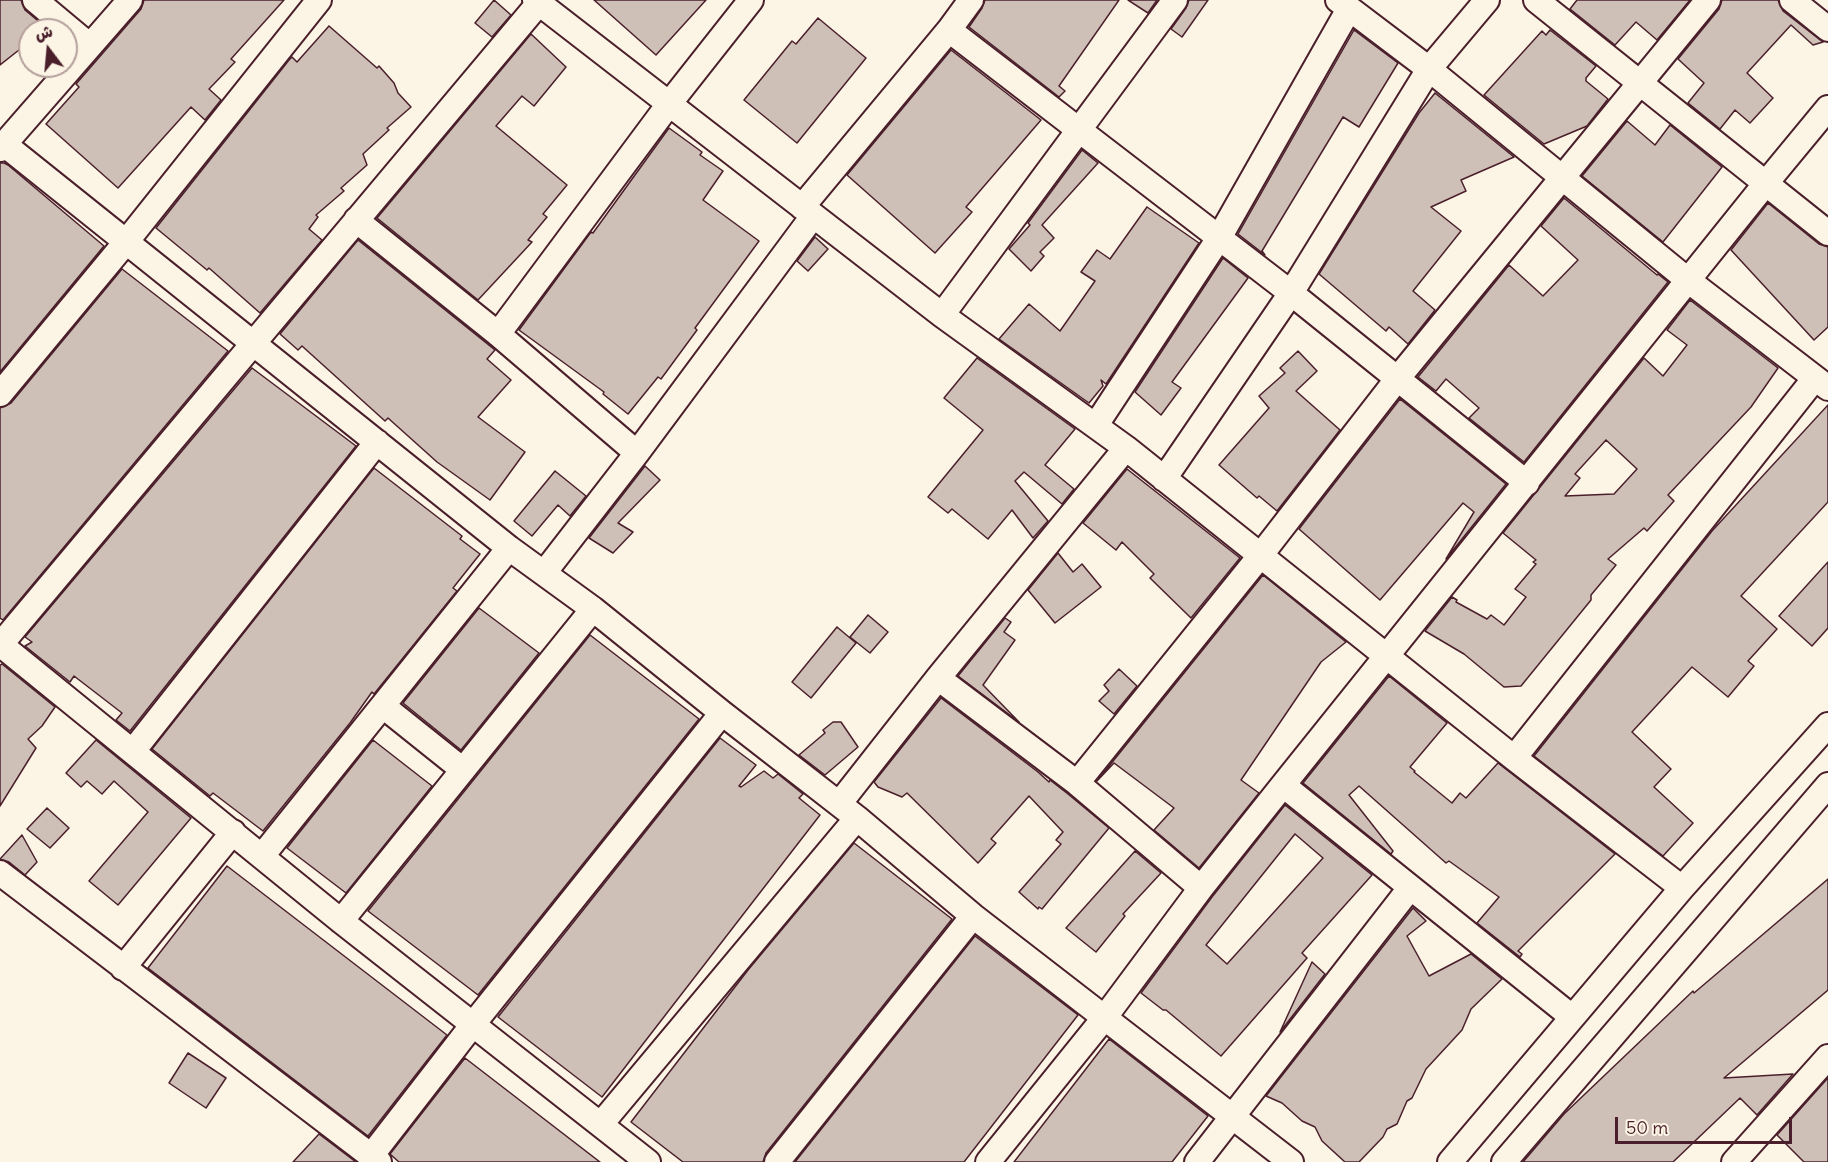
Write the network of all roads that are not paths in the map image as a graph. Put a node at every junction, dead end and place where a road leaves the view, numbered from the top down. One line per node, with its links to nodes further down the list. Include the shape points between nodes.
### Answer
1 (35, 0): 15 (street)
2 (130, 0): 15 (street)
3 (319, 0): 28 (street)
4 (751, 0): 18 (street)
5 (972, 0): 14 (street)
6 (1175, 0): 20 (street)
7 (1487, 0): 16 (street)
8 (1536, 0): 17 (street)
9 (1708, 0): 17 (street)
10 (1792, 0): 13 (street)
11 (537, 2): 18 (street); 25 (street)
12 (1343, 4): 16 (street); 27 (street)
13 (1828, 29)
14 (949, 30): 20 (street); 24 (street)
15 (90, 46): 21 (street)
16 (1430, 69): 22 (street); 30 (street)
17 (1640, 84): 22 (street); 23 (street)
18 (669, 104): 24 (street); 32 (street)
19 (1828, 108): 23 (street)
20 (1078, 128): 27 (street); 31 (street)
21 (2, 147): 28 (street)
22 (1562, 176): 29 (street); 34 (street)
23 (1766, 183): 26 (street); 29 (street)
24 (808, 211): 31 (street); 40 (street)
25 (356, 220): 32 (street); 33 (street)
26 (1828, 233)
27 (1219, 238): 30 (street); 37 (street)
28 (126, 242): 33 (street); 36 (street)
29 (1689, 280): 35 (street); 42 (street)
30 (1291, 293): 34 (street); 41 (street)
31 (942, 315): 37 (street)
32 (498, 334): 40 (street)
33 (253, 344): 38 (street); 47 (street)
34 (1398, 378): 42 (street); 44 (street)
35 (1822, 383): 54 (street)
36 (0, 394)
37 (1096, 425): 39 (street)
38 (377, 442): 43 (street); 53 (street)
39 (1126, 448): 41 (street); 49 (street)
40 (637, 453): 45 (street)
41 (1164, 479): 44 (street)
42 (1527, 483): 48 (street)
43 (509, 548): 45 (street); 50 (street)
44 (1260, 556): 48 (street); 56 (street)
45 (544, 573): 46 (street)
46 (593, 609): 51 (street); 55 (street)
47 (0, 644): 53 (street)
48 (1388, 657): 54 (street); 57 (street)
49 (938, 678): 56 (street); 59 (street)
50 (382, 706): 55 (street); 61 (street)
51 (722, 713): 59 (street); 71 (street)
52 (1828, 725): 65 (street)
53 (133, 751): 60 (street)
54 (1514, 758): 65 (street)
55 (463, 770): 67 (street)
56 (1077, 783): 63 (street)
57 (1283, 785): 63 (street); 64 (street)
58 (1828, 785): 82 (street)
59 (848, 811): 66 (street); 74 (street)
60 (233, 832): 61 (street); 68 (street)
61 (262, 856): 67 (street)
62 (0, 873): 68 (street)
63 (1201, 888): 69 (street)
64 (1410, 888): 70 (street); 73 (street)
65 (1682, 888): 70 (street)
66 (973, 916): 69 (street); 77 (street)
67 (341, 921): 71 (street)
68 (123, 968): 75 (street)
69 (1105, 1017): 73 (street); 78 (street)
70 (1572, 1017): 81 (street)
71 (474, 1023): 74 (street); 75 (street)
72 (1828, 1057): 83 (street)
73 (1233, 1117): 79 (street); 80 (street)
74 (601, 1124): 76 (street)
75 (375, 1159)
76 (648, 1162)
77 (777, 1162)
78 (988, 1162)
79 (1197, 1162)
80 (1291, 1162)
81 (1450, 1162)
82 (1504, 1162)
83 (1734, 1162)

